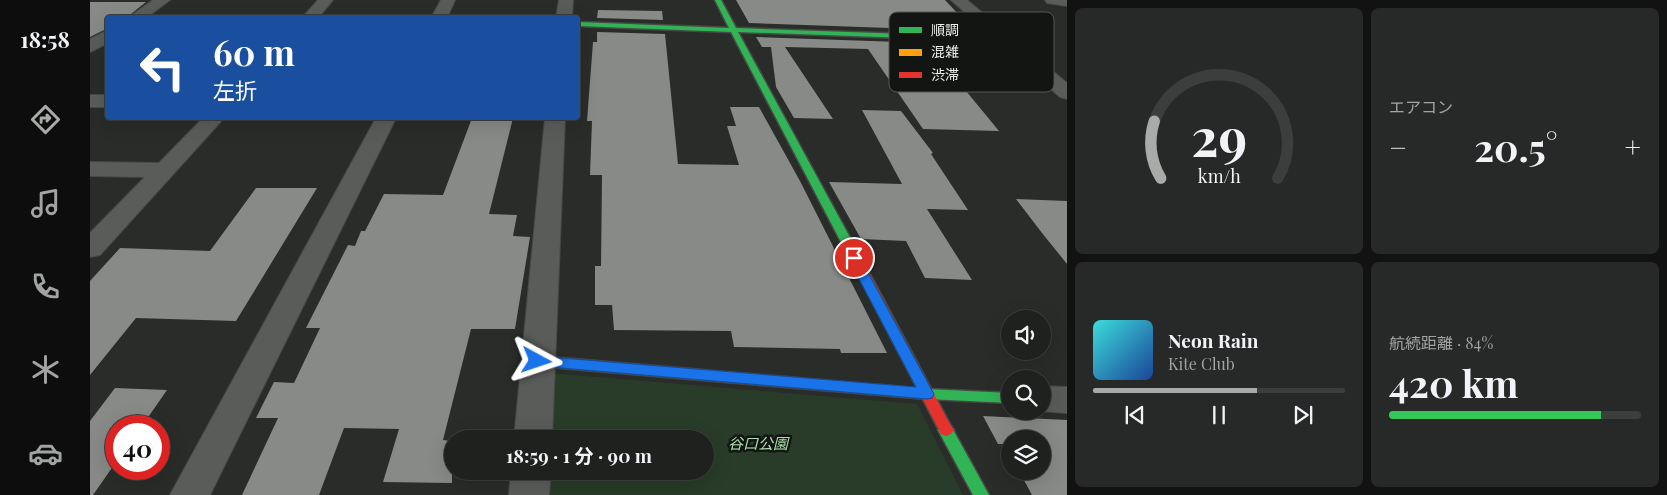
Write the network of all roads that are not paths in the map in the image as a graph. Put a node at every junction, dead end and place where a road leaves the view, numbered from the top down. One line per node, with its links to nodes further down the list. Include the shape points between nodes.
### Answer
1 (162, 0): 10 (street)
2 (326, 0): 11 (street)
3 (448, 0): 12 (street)
4 (566, 0): 13 (street)
5 (718, 0): 15 (street)
6 (958, 0): 9 (street)
7 (1052, 0): 8 (street)
8 (1067, 2)
9 (972, 12)
10 (140, 15)
11 (312, 15)
12 (440, 15)
13 (564, 15)
14 (580, 24): 15 (street)
15 (732, 29): 16 (street); 30 (street)
16 (889, 35)
17 (105, 37): 18 (street)
18 (90, 47)
19 (1054, 82): 20 (street)
20 (1067, 93)
21 (90, 101): 22 (street)
22 (105, 101)
23 (212, 120): 27 (street)
24 (385, 120): 36 (street)
25 (555, 120): 29 (street)
26 (90, 169): 27 (street)
27 (164, 170): 28 (street)
28 (90, 249)
29 (537, 361): 30 (street); 34 (street)
30 (927, 394): 31 (street); 38 (street)
31 (1001, 398)
32 (1051, 399): 33 (street)
33 (1067, 400)
34 (533, 430)
35 (530, 480): 37 (street)
36 (190, 495)
37 (529, 495)
38 (981, 495)

